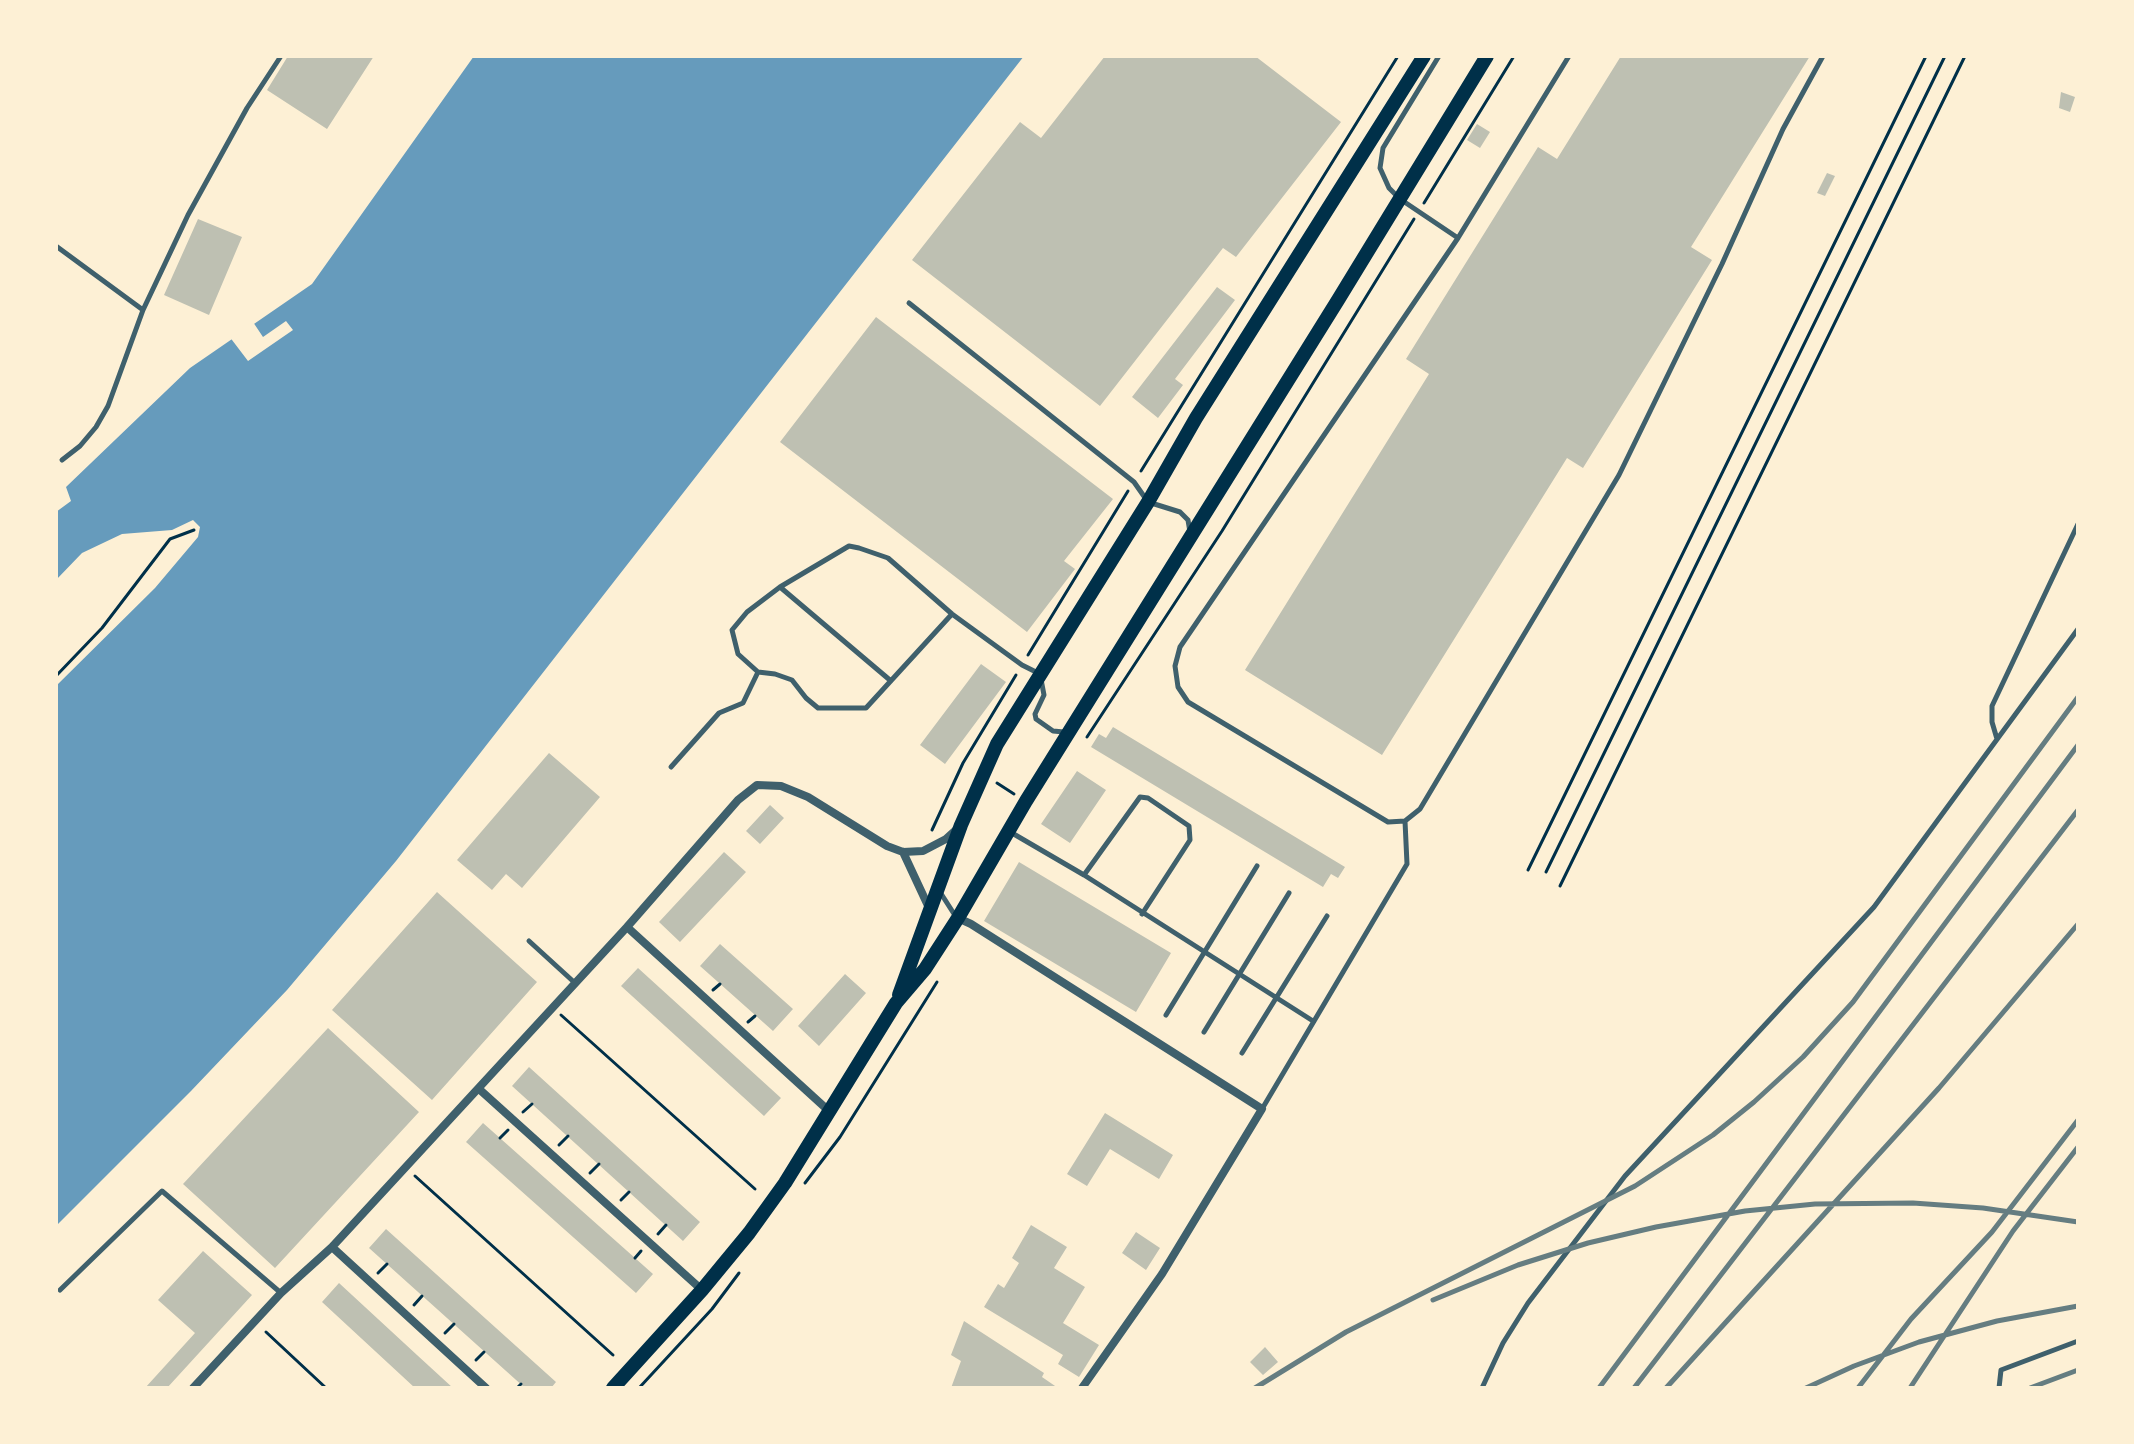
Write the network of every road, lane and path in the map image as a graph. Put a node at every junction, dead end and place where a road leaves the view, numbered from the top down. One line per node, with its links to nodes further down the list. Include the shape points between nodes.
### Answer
1 (281, 56): 15 (lane, via 188,215)
2 (1398, 56): 17 (path)
3 (1424, 56): 18 (main road)
4 (1439, 56): 11 (lane, via 1383,148 1380,168)
5 (1487, 56): 11 (main road)
6 (1569, 56): 12 (lane)
7 (1823, 56): 35 (lane, via 1783,129 1619,475 1420,809)
8 (1926, 56): 41 (path)
9 (1945, 56): 42 (path)
10 (1965, 56): 44 (path)
11 (1400, 199): 12 (lane); 21 (main road)
12 (1458, 238): 35 (lane, via 1180,647 1175,666 1178,687 1188,702 1388,822)
13 (56, 246): 15 (lane)
14 (909, 303): 17 (lane)
15 (143, 310): 16 (lane, via 108,406 80,446)
16 (62, 460)
17 (1134, 482): 18 (lane); 25 (path)
18 (1148, 502): 21 (lane, via 1180,512); 27 (main road)
19 (2078, 524): 31 (lane, via 1992,706)
20 (194, 530): 28 (path, via 170,539 102,628)
21 (1190, 533): 30 (main road)
22 (780, 587): 23 (lane, via 849,546 888,558); 26 (lane, via 732,630 738,654); 29 (lane)
23 (952, 614): 25 (lane); 29 (lane)
24 (2078, 629): 31 (lane)
25 (1022, 665): 27 (lane); 38 (path, via 963,763)
26 (758, 672): 29 (lane, via 792,680 818,708 866,708); 32 (lane, via 743,703 719,713)
27 (1040, 674): 30 (lane, via 1044,695 1036,719 1053,731); 33 (main road)
28 (56, 676)
29 (891, 681)
30 (1069, 731): 34 (main road)
31 (1997, 739): 80 (lane, via 1874,907 1625,1176 1528,1303)
32 (671, 767)
33 (982, 774): 34 (path); 36 (main road)
34 (1026, 801): 37 (main road)
35 (1405, 821): 60 (lane, via 1407,864)
36 (961, 825): 39 (street, via 923,851); 45 (main road)
37 (1008, 831): 43 (lane); 50 (main road)
38 (931, 833)
39 (903, 852): 47 (street); 51 (street, via 808,797 781,786 757,785)
40 (1257, 866): 53 (lane)
41 (1528, 870)
42 (1546, 872)
43 (1084, 875): 48 (lane); 48 (lane, via 1140,797 1169,812 1189,826 1190,840)
44 (1560, 886)
45 (937, 887): 47 (main road); 50 (lane)
46 (1289, 893): 54 (lane)
47 (930, 910): 57 (main road)
48 (1142, 914): 53 (lane)
49 (1327, 916): 56 (lane)
50 (958, 918): 57 (main road); 64 (street)
51 (627, 927): 55 (street); 65 (street)
52 (529, 941): 55 (lane)
53 (1205, 953): 54 (lane); 59 (lane)
54 (1240, 974): 56 (lane); 61 (lane)
55 (575, 983): 63 (street)
56 (1277, 998): 60 (lane); 62 (lane)
57 (896, 1003): 65 (main road)
58 (558, 1013): 67 (path)
59 (1166, 1015)
60 (1313, 1021): 64 (lane)
61 (1204, 1032)
62 (1242, 1053)
63 (479, 1089): 68 (street); 70 (street)
64 (1262, 1109): 79 (street, via 1162,1274)
65 (831, 1112): 70 (main road, via 749,1233)
66 (412, 1174): 74 (path)
67 (755, 1189)
68 (332, 1247): 71 (street); 77 (street)
69 (60, 1290): 71 (lane, via 162,1191)
70 (702, 1290): 78 (main road)
71 (281, 1293): 75 (street)
72 (266, 1332): 76 (path)
73 (2078, 1341): 81 (lane, via 2001,1370)
74 (613, 1355)
75 (193, 1388)
76 (326, 1388)
77 (486, 1388)
78 (613, 1388)
79 (1082, 1388)
80 (1482, 1388)
81 (1999, 1388)

